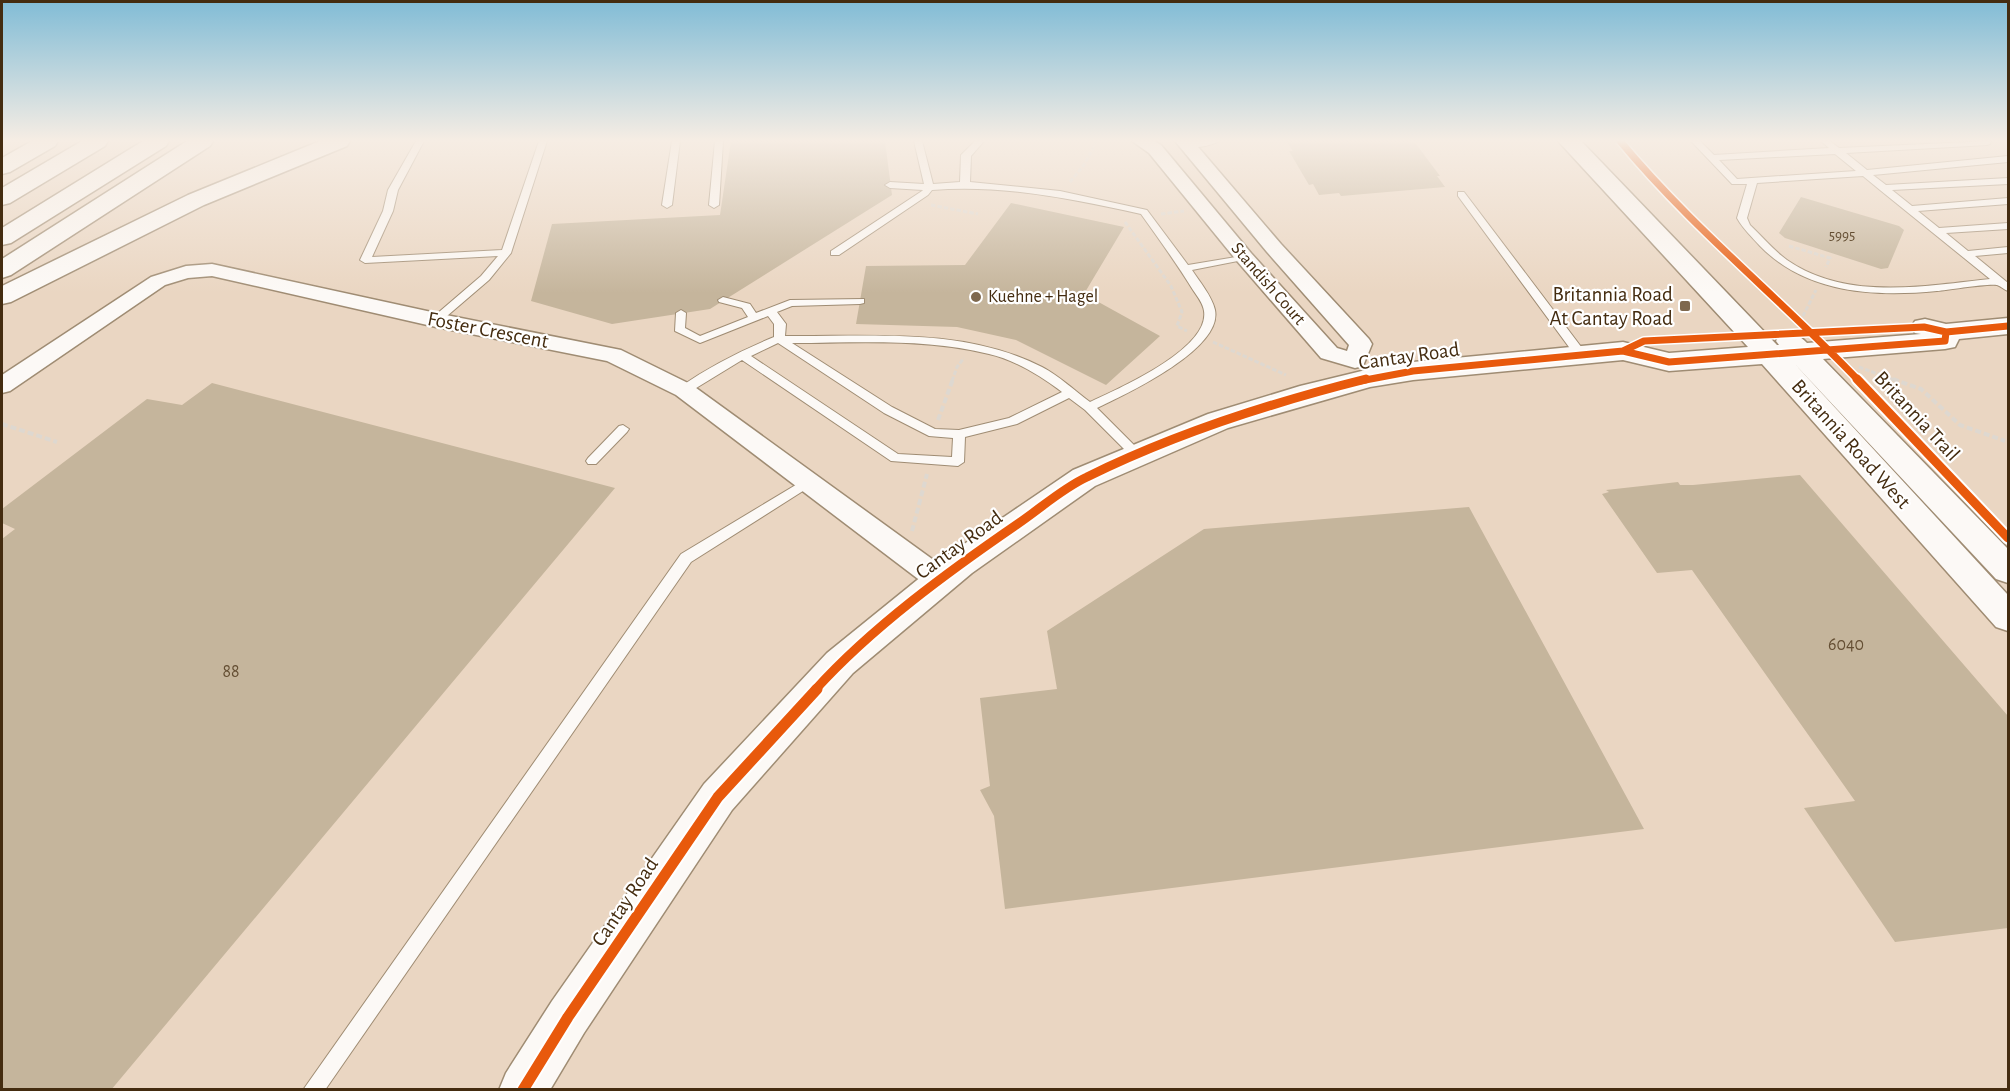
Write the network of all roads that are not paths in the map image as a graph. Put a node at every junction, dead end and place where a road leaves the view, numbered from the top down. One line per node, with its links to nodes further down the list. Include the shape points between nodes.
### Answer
1 (76, 192): 23 (main road)
2 (123, 192): 31 (main road)
3 (216, 192): 33 (main road)
4 (393, 192): 26 (lane, via 365,260)
5 (526, 192): 26 (lane)
6 (668, 192): 18 (lane)
7 (715, 192): 19 (lane)
8 (924, 192): 27 (lane, via 915,202)
9 (1040, 192): 30 (lane, via 1144,212)
10 (1188, 192): 29 (street, Standish Court)
11 (1226, 192): 25 (street, Standish Court)
12 (1626, 192): 42 (main road, Britannia Road West)
13 (1647, 192): 42 (main road, Britannia Road West)
14 (1750, 192): 32 (lane, via 1742,218 1746,226 1788,265 1821,279 1882,292)
15 (1888, 192): 20 (lane)
16 (1461, 194): 43 (lane)
17 (2008, 201): 20 (lane)
18 (666, 205)
19 (714, 205)
20 (1910, 209): 22 (lane)
21 (2008, 225): 22 (lane)
22 (1940, 231): 28 (lane)
23 (2, 238)
24 (2008, 250): 28 (lane)
25 (1276, 251): 29 (street); 45 (street, Standish Court, via 1361,344)
26 (506, 253): 39 (lane, via 485,278)
27 (835, 253)
28 (1966, 254): 32 (lane)
29 (1244, 257): 30 (lane); 45 (street, Standish Court, via 1329,353)
30 (1186, 268): 49 (lane, via 1210,311 1207,328 1159,372)
31 (2, 270)
32 (2003, 281)
33 (2, 296)
34 (723, 300): 38 (lane, via 746,306)
35 (860, 301): 36 (lane, via 790,303)
36 (770, 311): 38 (lane); 41 (lane, via 780,324)
37 (681, 313): 38 (lane, via 679,329 700,340)
38 (754, 318)
39 (436, 320): 46 (street, Foster Crescent, via 212,270 186,272 150,285); 47 (street, Foster Crescent, via 613,355)
40 (2008, 326): 42 (main road, Cantay Road, via 1946,332 1945,340)
41 (779, 339): 44 (lane); 48 (lane, via 944,342 1007,356); 51 (lane, via 897,415 933,433)
42 (1794, 341): 43 (main road, Cantay Road, via 1669,362 1623,351); 55 (main road, Britannia Road West); 57 (main road, Britannia Road West)
43 (1581, 355): 45 (main road, Cantay Road, via 1413,371)
44 (742, 356): 47 (lane); 51 (lane, via 895,458 958,462)
45 (1363, 370): 52 (main road, Cantay Road, via 1310,393 1218,421)
46 (2, 386)
47 (684, 390): 54 (street, Foster Crescent)
48 (1071, 392): 49 (lane); 51 (lane, via 1013,421)
49 (1089, 407): 52 (lane)
50 (623, 429): 53 (lane)
51 (959, 434)
52 (1136, 454): 56 (main road, Cantay Road, via 1084,478)
53 (592, 461)
54 (809, 481): 56 (street, Foster Crescent); 58 (lane, via 686,558)
55 (2008, 570)
56 (940, 580): 59 (main road, Cantay Road, via 840,663 718,797 568,1017)
57 (2008, 617)
58 (313, 1089)
59 (524, 1089)

